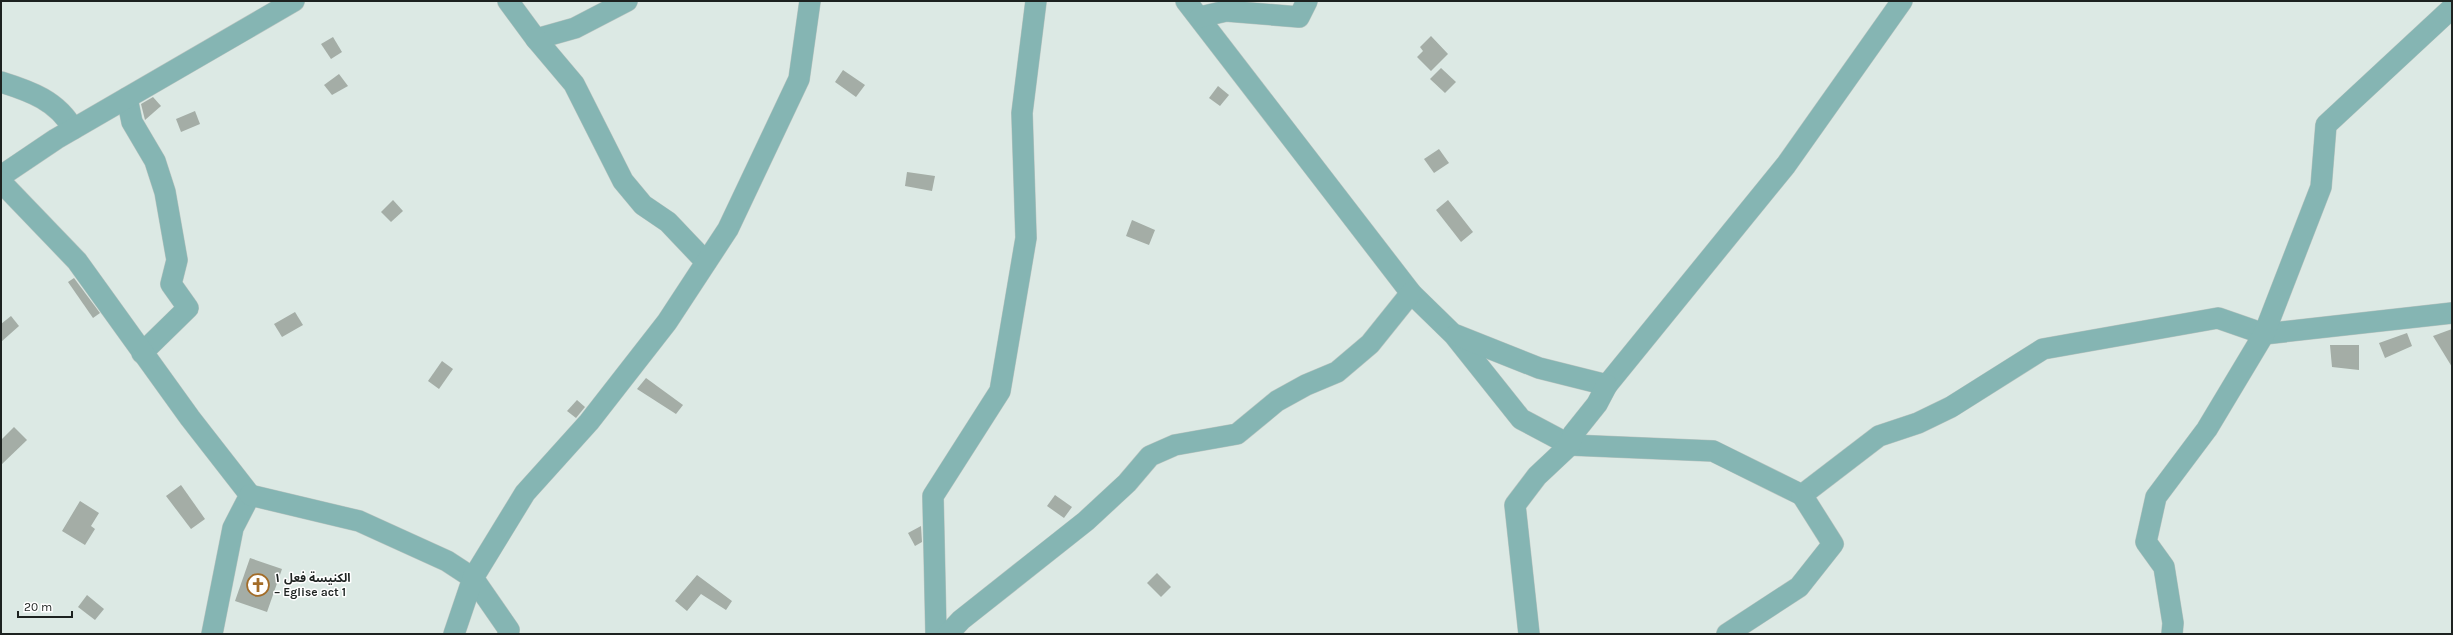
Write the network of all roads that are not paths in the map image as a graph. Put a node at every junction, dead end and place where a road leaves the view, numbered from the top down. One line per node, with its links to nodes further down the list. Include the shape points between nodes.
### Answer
1 (294, 1): 13 (street)
2 (508, 1): 11 (street)
3 (627, 1): 11 (street, via 575,28)
4 (810, 1): 17 (street, via 799,79 728,229)
5 (1036, 1): 31 (street, via 1022,113 1026,238 1000,391 933,496)
6 (1186, 1): 10 (street)
7 (1307, 1): 10 (street, via 1299,17 1226,10)
8 (1902, 1): 23 (street, via 1786,165)
9 (2452, 8): 20 (street, via 2326,125 2321,187)
10 (1200, 17): 18 (street, via 1338,201)
11 (536, 39): 17 (street, via 574,84 623,181 643,206 668,222)
12 (1, 82): 14 (street, via 45,100 65,114)
13 (127, 98): 14 (street); 22 (street, via 132,122 155,162 166,192 177,260 171,284 188,308)
14 (74, 129): 15 (street)
15 (1, 176)
16 (1, 182): 22 (street, via 77,261)
17 (706, 262): 27 (street, via 667,322 589,422 525,493)
18 (1411, 293): 21 (street); 32 (street, via 1370,344 1337,372 1277,401 1237,434 1175,445 1150,456 1127,483 1086,521 961,620)
19 (2452, 314): 20 (street)
20 (2264, 334): 26 (street, via 2218,318 2043,350 1951,407 1918,423 1880,436); 35 (street, via 2207,429 2156,497 2146,542 2164,567 2173,623)
21 (1454, 335): 23 (street, via 1539,368); 24 (street, via 1521,419)
22 (142, 353): 25 (street)
23 (1607, 385): 24 (street, via 1597,404 1573,434)
24 (1570, 445): 26 (street, via 1713,451); 33 (street, via 1537,476 1515,505)
25 (250, 495): 27 (street, via 359,521 422,548); 28 (street, via 233,528)
26 (1802, 495): 34 (street, via 1833,544 1799,587)
27 (473, 578): 29 (street); 30 (street, via 509,630)
28 (212, 634)
29 (454, 634)
30 (508, 634)
31 (936, 634)
32 (948, 634)
33 (1529, 634)
34 (1727, 634)
35 (2172, 634)

